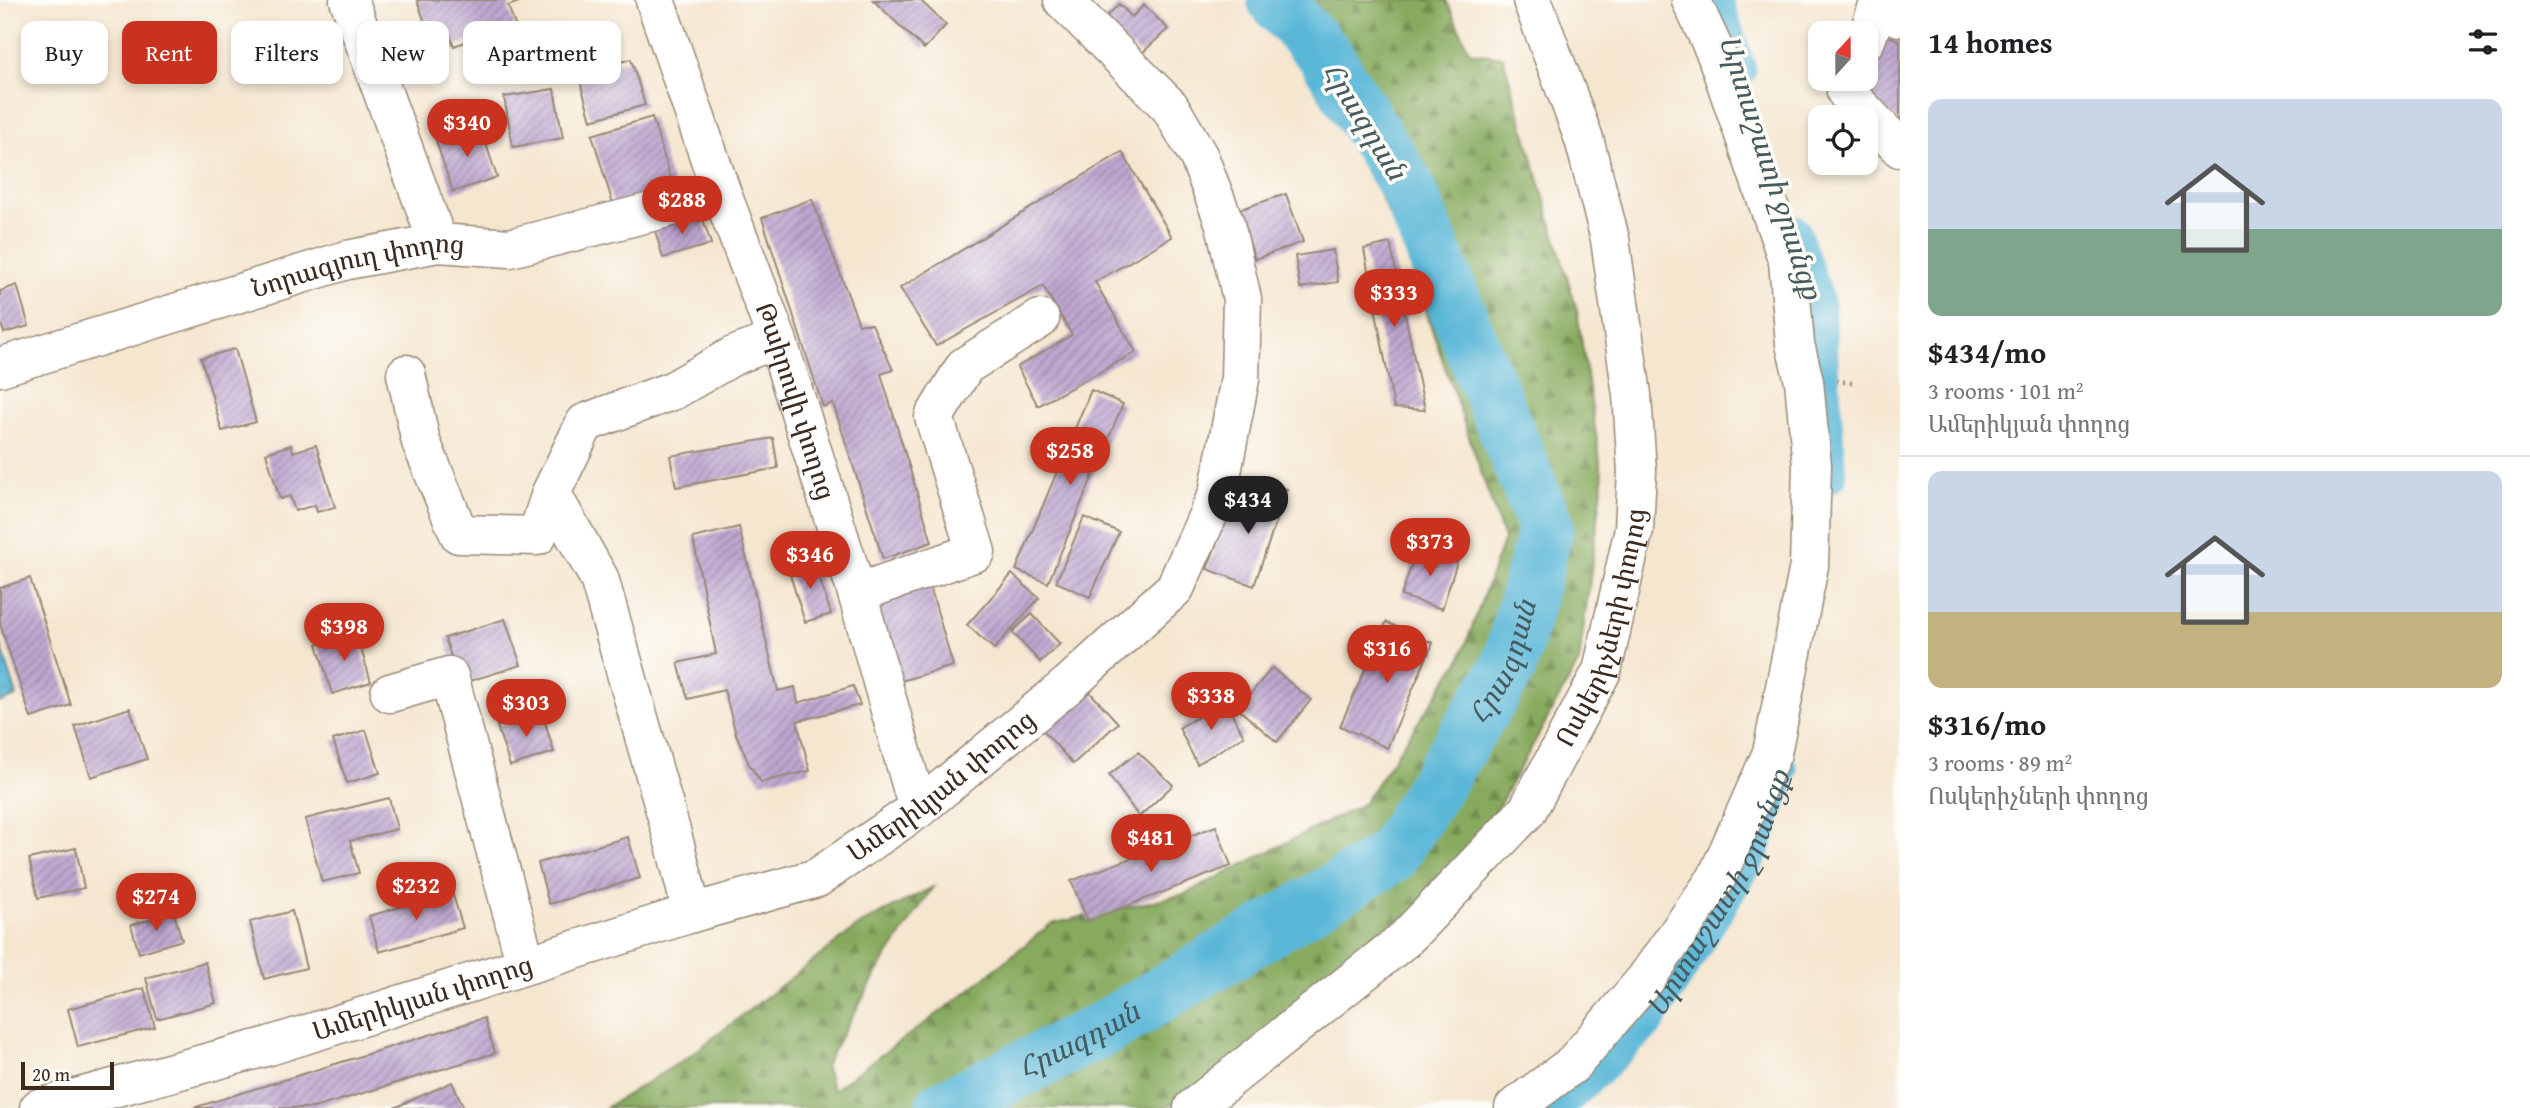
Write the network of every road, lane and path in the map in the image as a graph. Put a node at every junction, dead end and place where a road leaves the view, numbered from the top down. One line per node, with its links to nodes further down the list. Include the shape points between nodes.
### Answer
1 (349, 0): 11 (street)
2 (656, 0): 10 (street, Թաիրովի փողոց)
3 (1063, 0): 19 (street, Ամերիկյան փողոց, via 1170,107 1199,157 1225,224 1242,299 1240,379 1218,493 1175,588 1069,685)
4 (1532, 0): 23 (street, Ոսկերիչների փողոց, via 1584,139 1610,239 1632,395 1637,471 1634,529 1602,671 1527,811 1405,939)
5 (1691, 0): 24 (street, via 1716,54 1788,261 1812,466 1809,566 1772,753 1716,879 1645,980 1572,1065)
6 (1900, 18): 7 (street, via 1877,9)
7 (1873, 21)
8 (1846, 91): 9 (street)
9 (1900, 148)
10 (722, 194): 11 (street, Նորագյուղ փողոց, via 510,248); 13 (street, Թաիրովի փողոց)
11 (438, 243): 14 (street, Նորագյուղ փողոց, via 347,260)
12 (1040, 319): 17 (street, via 965,366 934,417 976,552)
13 (776, 339): 16 (street, via 733,356 674,390 585,423); 17 (street, Թաիրովի փողոց)
14 (0, 367)
15 (406, 374): 16 (street, via 421,442 459,534 537,536)
16 (551, 494): 20 (street, via 599,578)
17 (857, 593): 19 (street, Թաիրովի փողոց)
18 (390, 694): 21 (street, via 449,676)
19 (918, 809): 20 (street, Ամերիկյան փողոց, via 817,878)
20 (692, 914): 21 (street, Ամերիկյան փողոց)
21 (526, 965): 22 (street, Ամերիկյան փողոց, via 269,1046)
22 (39, 1108)
23 (1193, 1108)
24 (1514, 1108)

